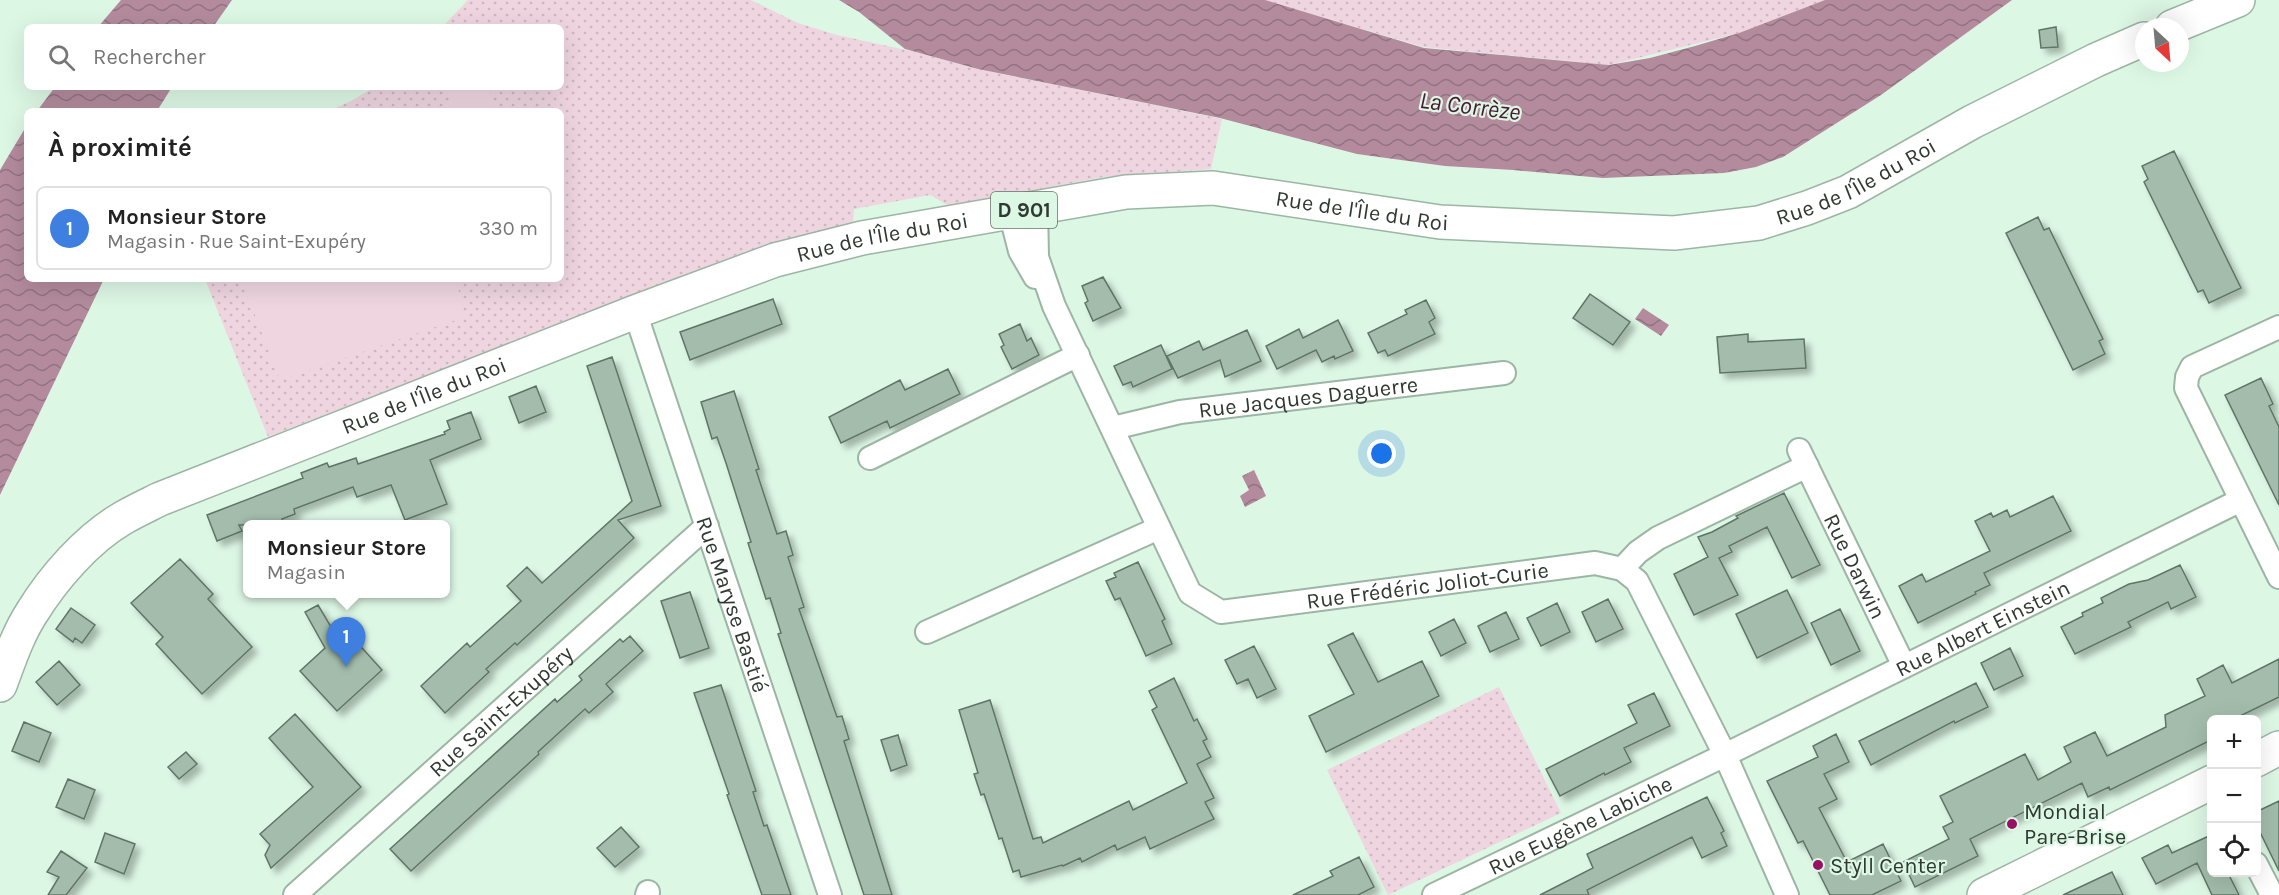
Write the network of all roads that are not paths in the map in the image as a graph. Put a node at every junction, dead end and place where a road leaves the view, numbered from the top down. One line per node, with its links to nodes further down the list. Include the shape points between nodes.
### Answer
1 (2238, 0): 2 (main road)
2 (2189, 20)
3 (2135, 43): 4 (main road, Rue de l'Île du Roi / D 901, via 2029,93 1848,192 1759,223 1674,233 1440,222 1214,188 1126,192)
4 (1023, 210): 5 (main road, Rue de l'Île du Roi / D 901, via 862,238 775,260); 7 (street, Rue Frédéric Joliot-Curie, via 1054,306)
5 (635, 312): 12 (street, Rue Maryse Bastié); 18 (main road, Rue de l'Île du Roi / D 901, via 160,499 122,519 90,544 48,590 19,637)
6 (2279, 327): 11 (street, via 2193,367 2187,377 2186,388)
7 (1078, 355): 9 (street, Rue Frédéric Joliot-Curie); 10 (street)
8 (1504, 374): 9 (street, Rue Jacques Daguerre, via 1180,412)
9 (1113, 428): 13 (street, Rue Frédéric Joliot-Curie)
10 (870, 458)
11 (2241, 500): 15 (street); 17 (street, Rue Albert Einstein)
12 (707, 526): 24 (street, Rue Saint-Exupéry); 25 (street, Rue Maryse Bastié)
13 (1159, 528): 14 (street, Rue Frédéric Joliot-Curie, via 1190,593 1221,612 1595,563); 16 (street)
14 (1622, 569): 17 (street, Rue Darwin, via 1658,538 1803,458); 20 (street, via 1637,581)
15 (2279, 578)
16 (927, 632)
17 (1905, 666): 20 (street, Rue Albert Einstein)
18 (0, 685)
19 (2279, 748): 21 (main road)
20 (1725, 755): 26 (street, Rue Eugène Labiche); 27 (street)
21 (2261, 757)
22 (2207, 784): 28 (main road)
23 (2261, 874): 29 (street)
24 (295, 895)
25 (830, 895)
26 (1434, 895)
27 (1787, 895)
28 (1984, 895)
29 (2272, 895)

